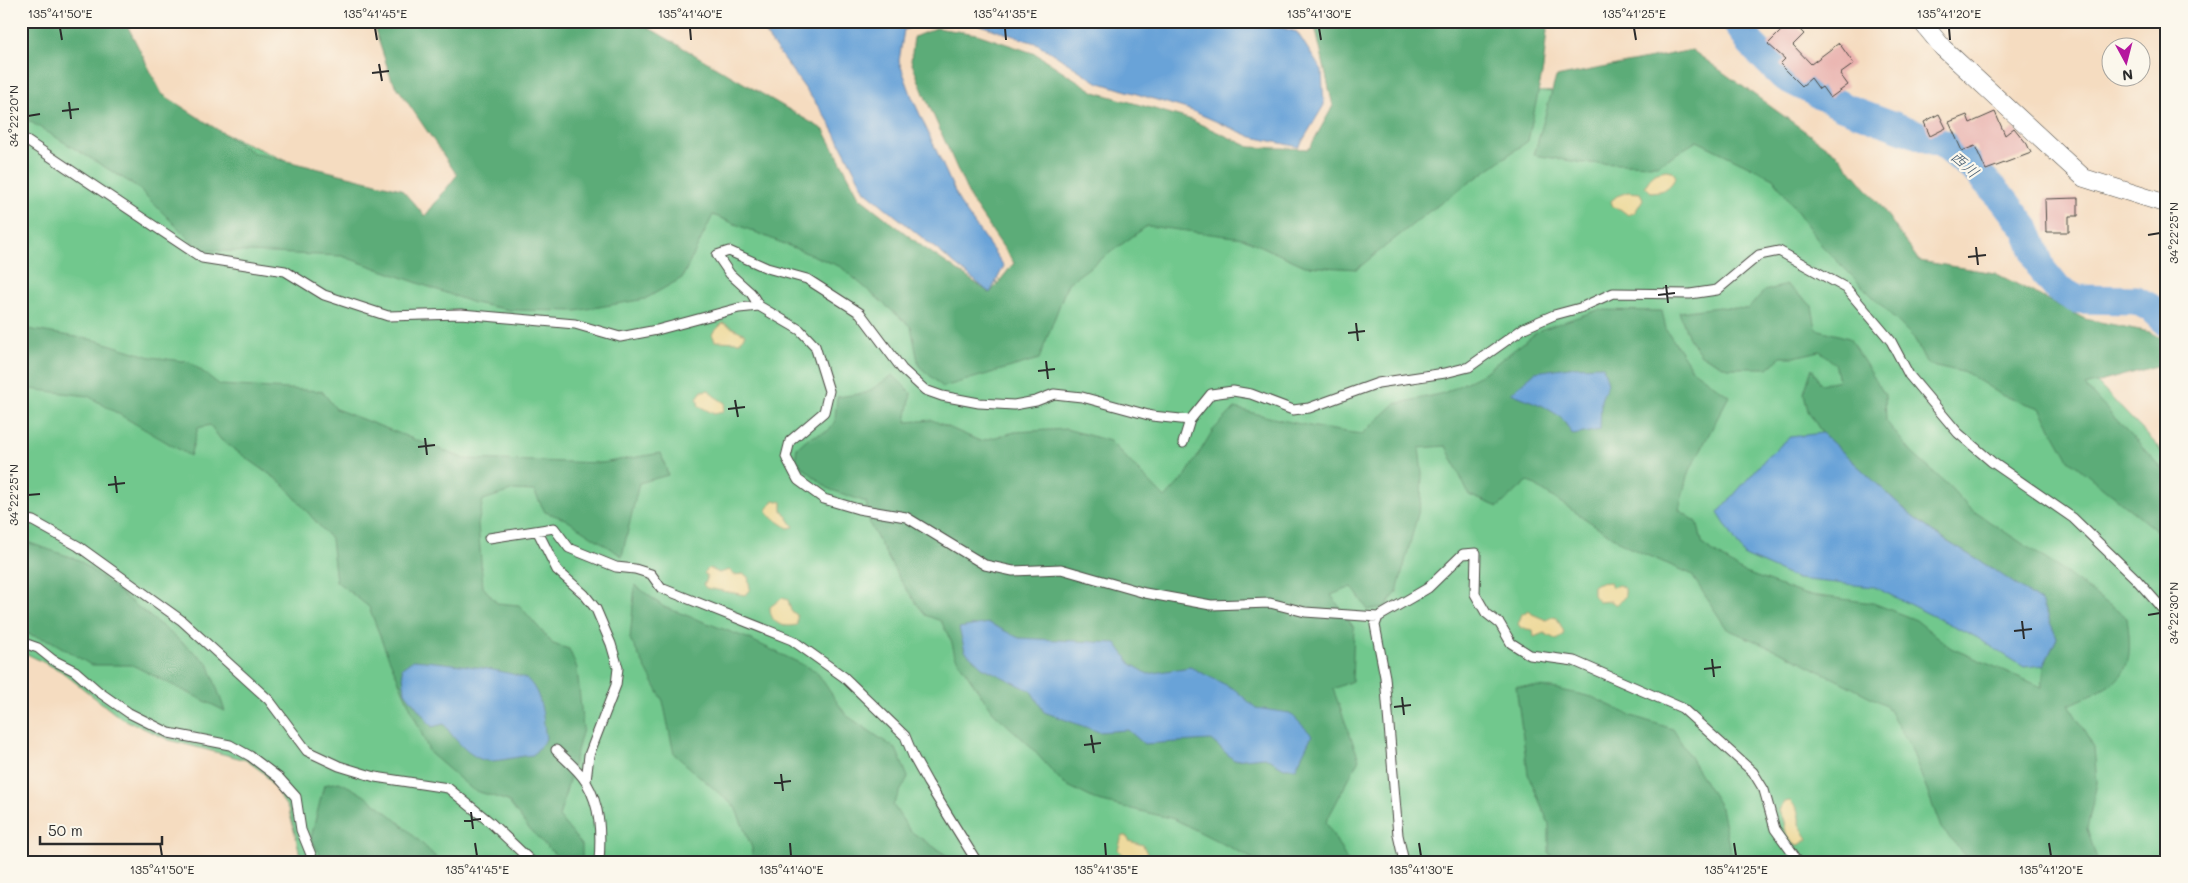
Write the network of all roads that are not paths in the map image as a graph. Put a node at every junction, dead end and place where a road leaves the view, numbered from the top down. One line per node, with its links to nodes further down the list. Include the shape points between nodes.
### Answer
1 (1921, 21): 3 (street, via 1943,48 2084,178)
2 (21, 136): 4 (lane, via 202,258 285,271 324,295 388,316 461,314 575,324 620,337)
3 (2167, 204)
4 (759, 306): 5 (lane, via 717,255 729,251 768,268 807,279 860,314 902,369 925,390 942,396 1014,405 1054,394 1082,397 1152,416); 11 (lane, via 800,330 815,346 829,391 824,412 790,441 786,457 798,480 824,498 858,509 906,518 985,566 1013,571 1061,569 1145,593 1211,606 1270,603 1305,612)
5 (1190, 420): 6 (lane); 10 (lane, via 1211,394 1233,391 1251,394 1293,410 1309,408 1378,383 1469,367 1524,328 1554,315 1614,293 1690,294 1717,290 1759,255 1779,252 1846,288 1891,341 1909,375 1958,433 1992,462 2074,518)
6 (1183, 443)
7 (21, 518): 16 (lane, via 78,546 181,620 269,700 307,751 339,766 375,777 448,788)
8 (538, 532): 9 (lane); 14 (lane, via 557,570 596,609 618,668 616,685 589,755); 18 (lane, via 554,528 569,548 616,567 651,574 661,588 792,640 844,677 905,736 928,783)
9 (489, 538)
10 (2167, 614)
11 (1378, 617): 19 (lane, via 1374,625 1385,677 1398,834); 20 (lane, via 1428,588 1463,554 1476,553 1475,594 1511,643 1530,654 1574,661 1682,708 1753,772 1764,790 1775,829)
12 (21, 642): 15 (lane, via 38,648 75,671 129,713 169,733 230,745 250,756 279,778 296,797 301,830)
13 (556, 750): 14 (lane)
14 (586, 781): 17 (lane, via 598,808)
15 (314, 862)
16 (532, 862)
17 (599, 862)
18 (978, 862)
19 (1404, 862)
20 (1799, 862)

